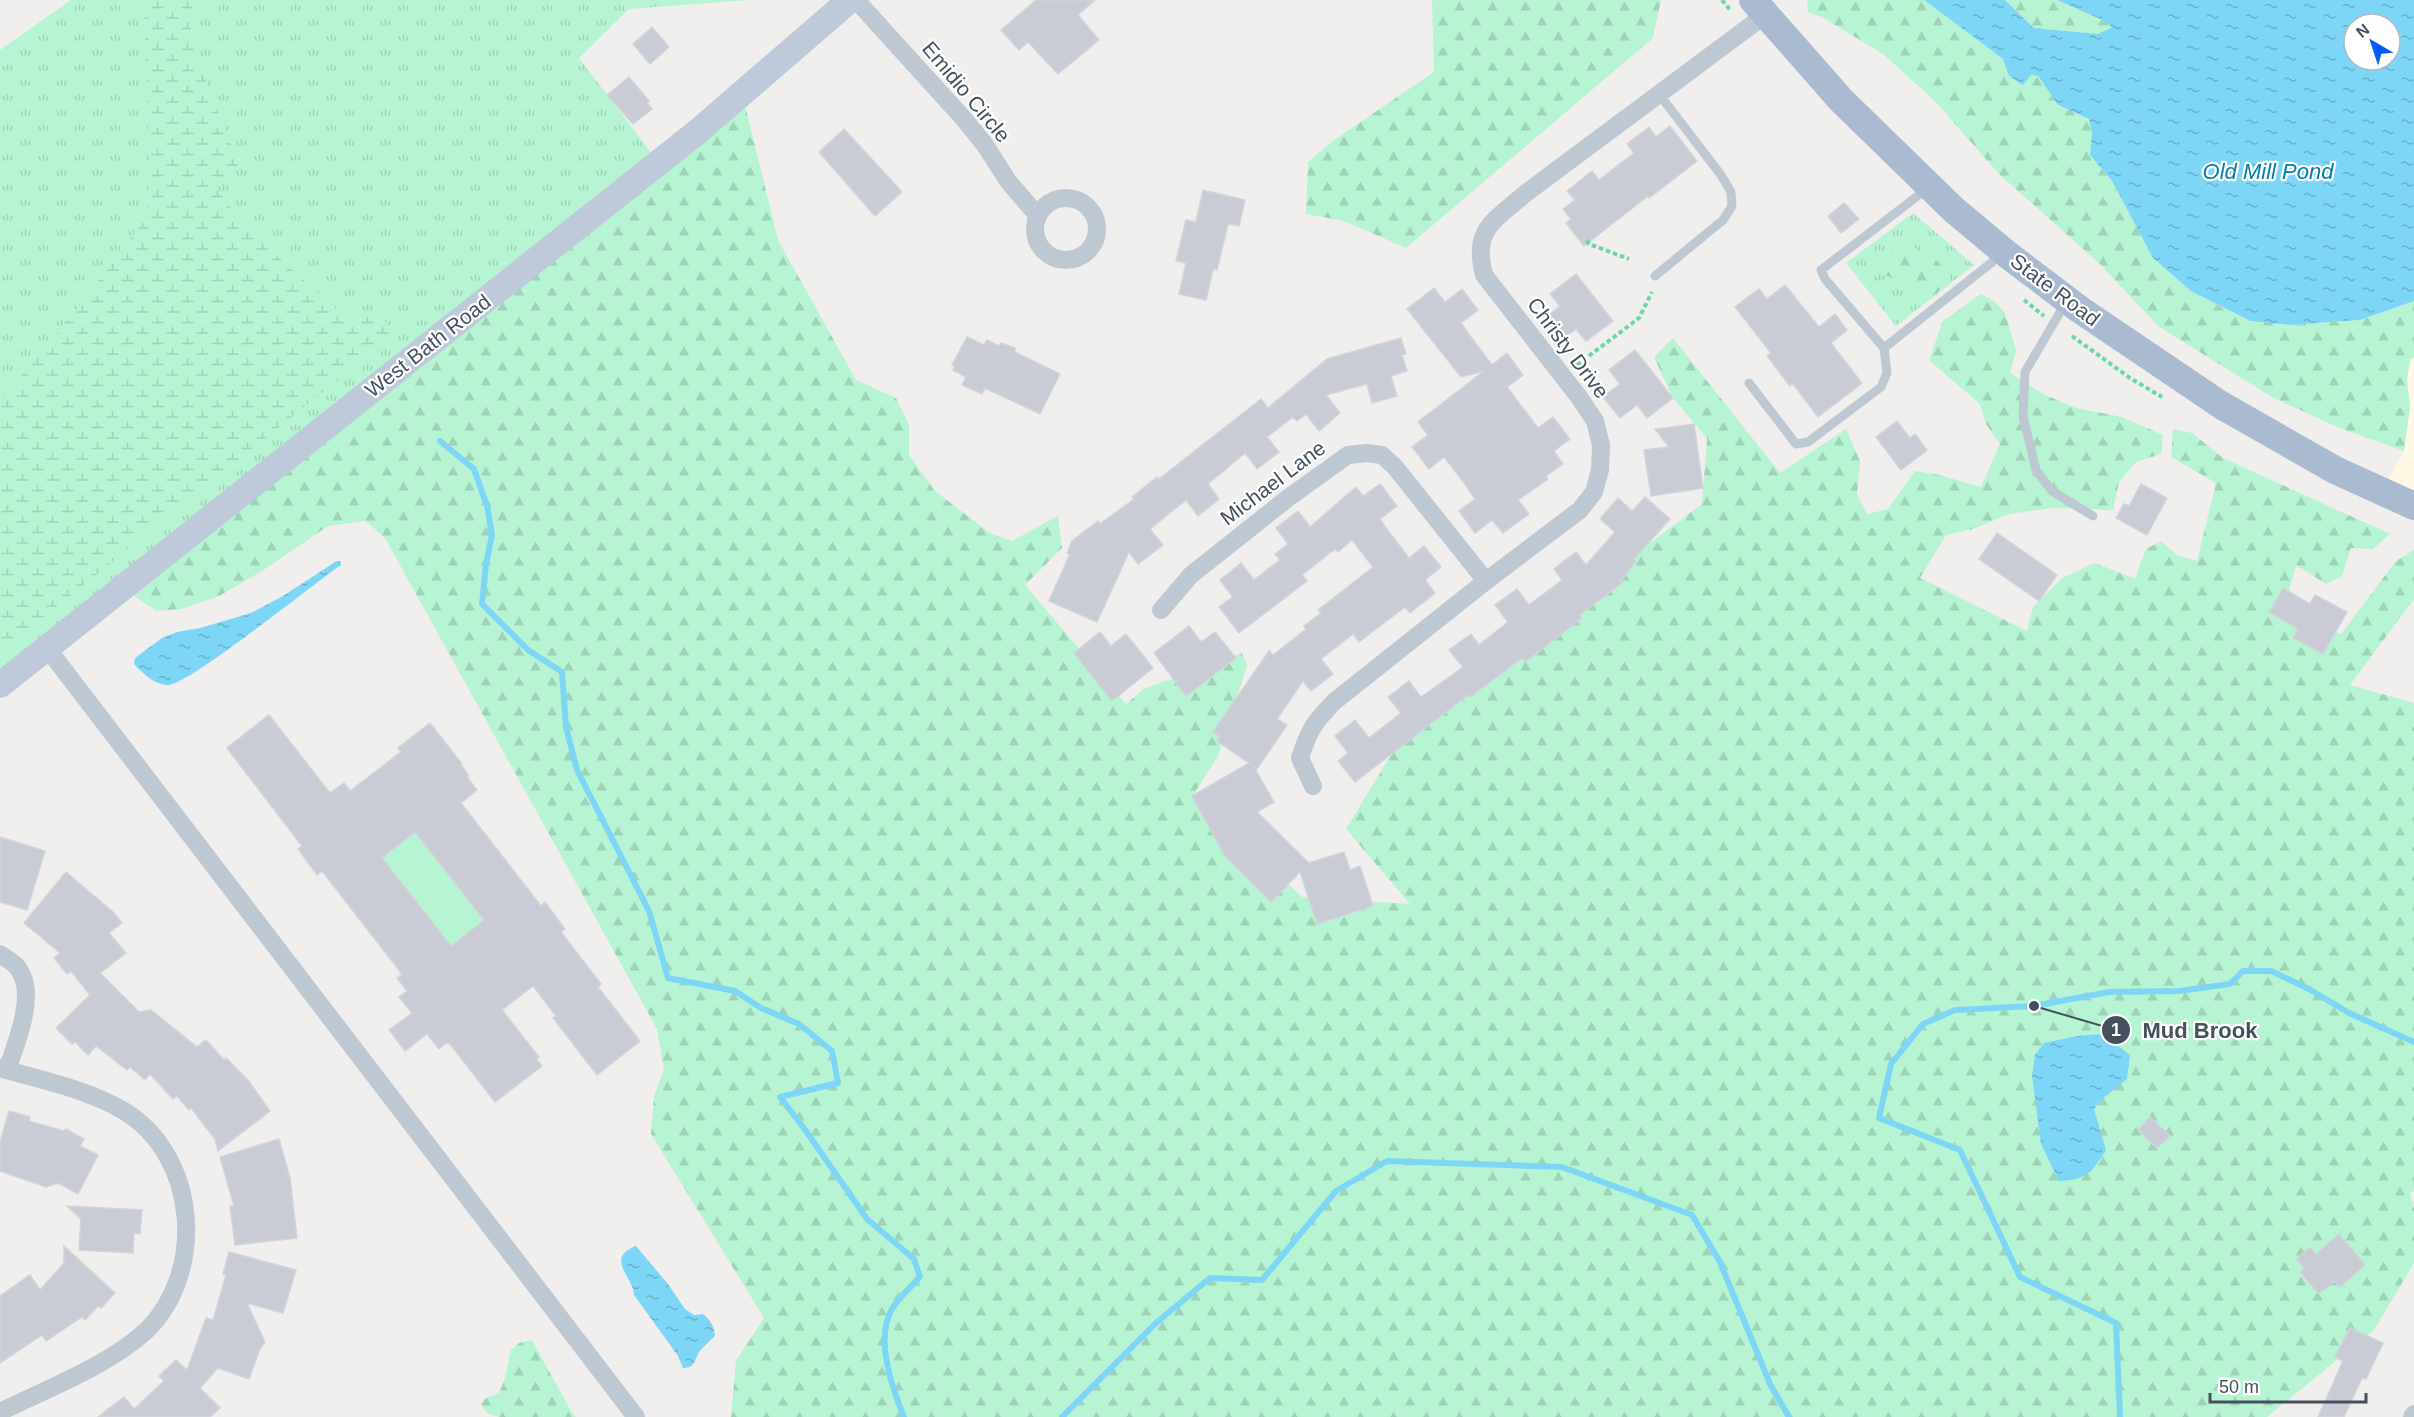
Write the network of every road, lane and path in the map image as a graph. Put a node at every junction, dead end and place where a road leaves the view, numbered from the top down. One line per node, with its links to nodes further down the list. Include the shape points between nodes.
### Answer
1 (850, 0): 20 (street, West Bath Road, via 687,141)
2 (856, 0): 6 (street, Emidio Circle, via 964,119)
3 (1759, 7): 4 (street, Christy Drive); 5 (main road, State Road, via 1841,100)
4 (1659, 94): 10 (lane, via 1721,175 1731,192 1732,206 1723,220); 18 (street, Christy Drive, via 1526,194 1493,222 1482,237 1479,254 1484,275 1579,397 1595,422 1600,445 1600,470 1594,492 1580,510)
5 (1930, 187): 8 (main road, State Road); 13 (lane, via 1821,270)
6 (1038, 216)
7 (1587, 240): 9 (path)
8 (2004, 252): 12 (main road, State Road); 13 (lane)
9 (1629, 259)
10 (1655, 276)
11 (1652, 292): 14 (path, via 1639,318)
12 (2067, 300): 16 (main road, State Road, via 2221,405 2335,470); 17 (lane, via 2025,372 2023,416 2036,470 2052,491)
13 (1884, 348): 15 (lane, via 1887,373 1881,387 1808,442 1796,444)
14 (1572, 369)
15 (1749, 383)
16 (2414, 506)
17 (2093, 516)
18 (1486, 581): 19 (street, Michael Lane, via 1395,467 1382,455 1367,453 1348,455 1288,498 1191,575); 22 (street, Christy Drive, via 1320,715 1310,729 1300,758)
19 (1161, 610)
20 (46, 648): 21 (street, West Bath Road); 26 (street)
21 (0, 685)
22 (1313, 786)
23 (0, 954): 24 (street, via 14,963 27,992 17,1041)
24 (4, 1069): 25 (street, via 104,1101 143,1126 160,1146 177,1177 187,1234 178,1282 147,1329 109,1358)
25 (0, 1412)
26 (636, 1417)

